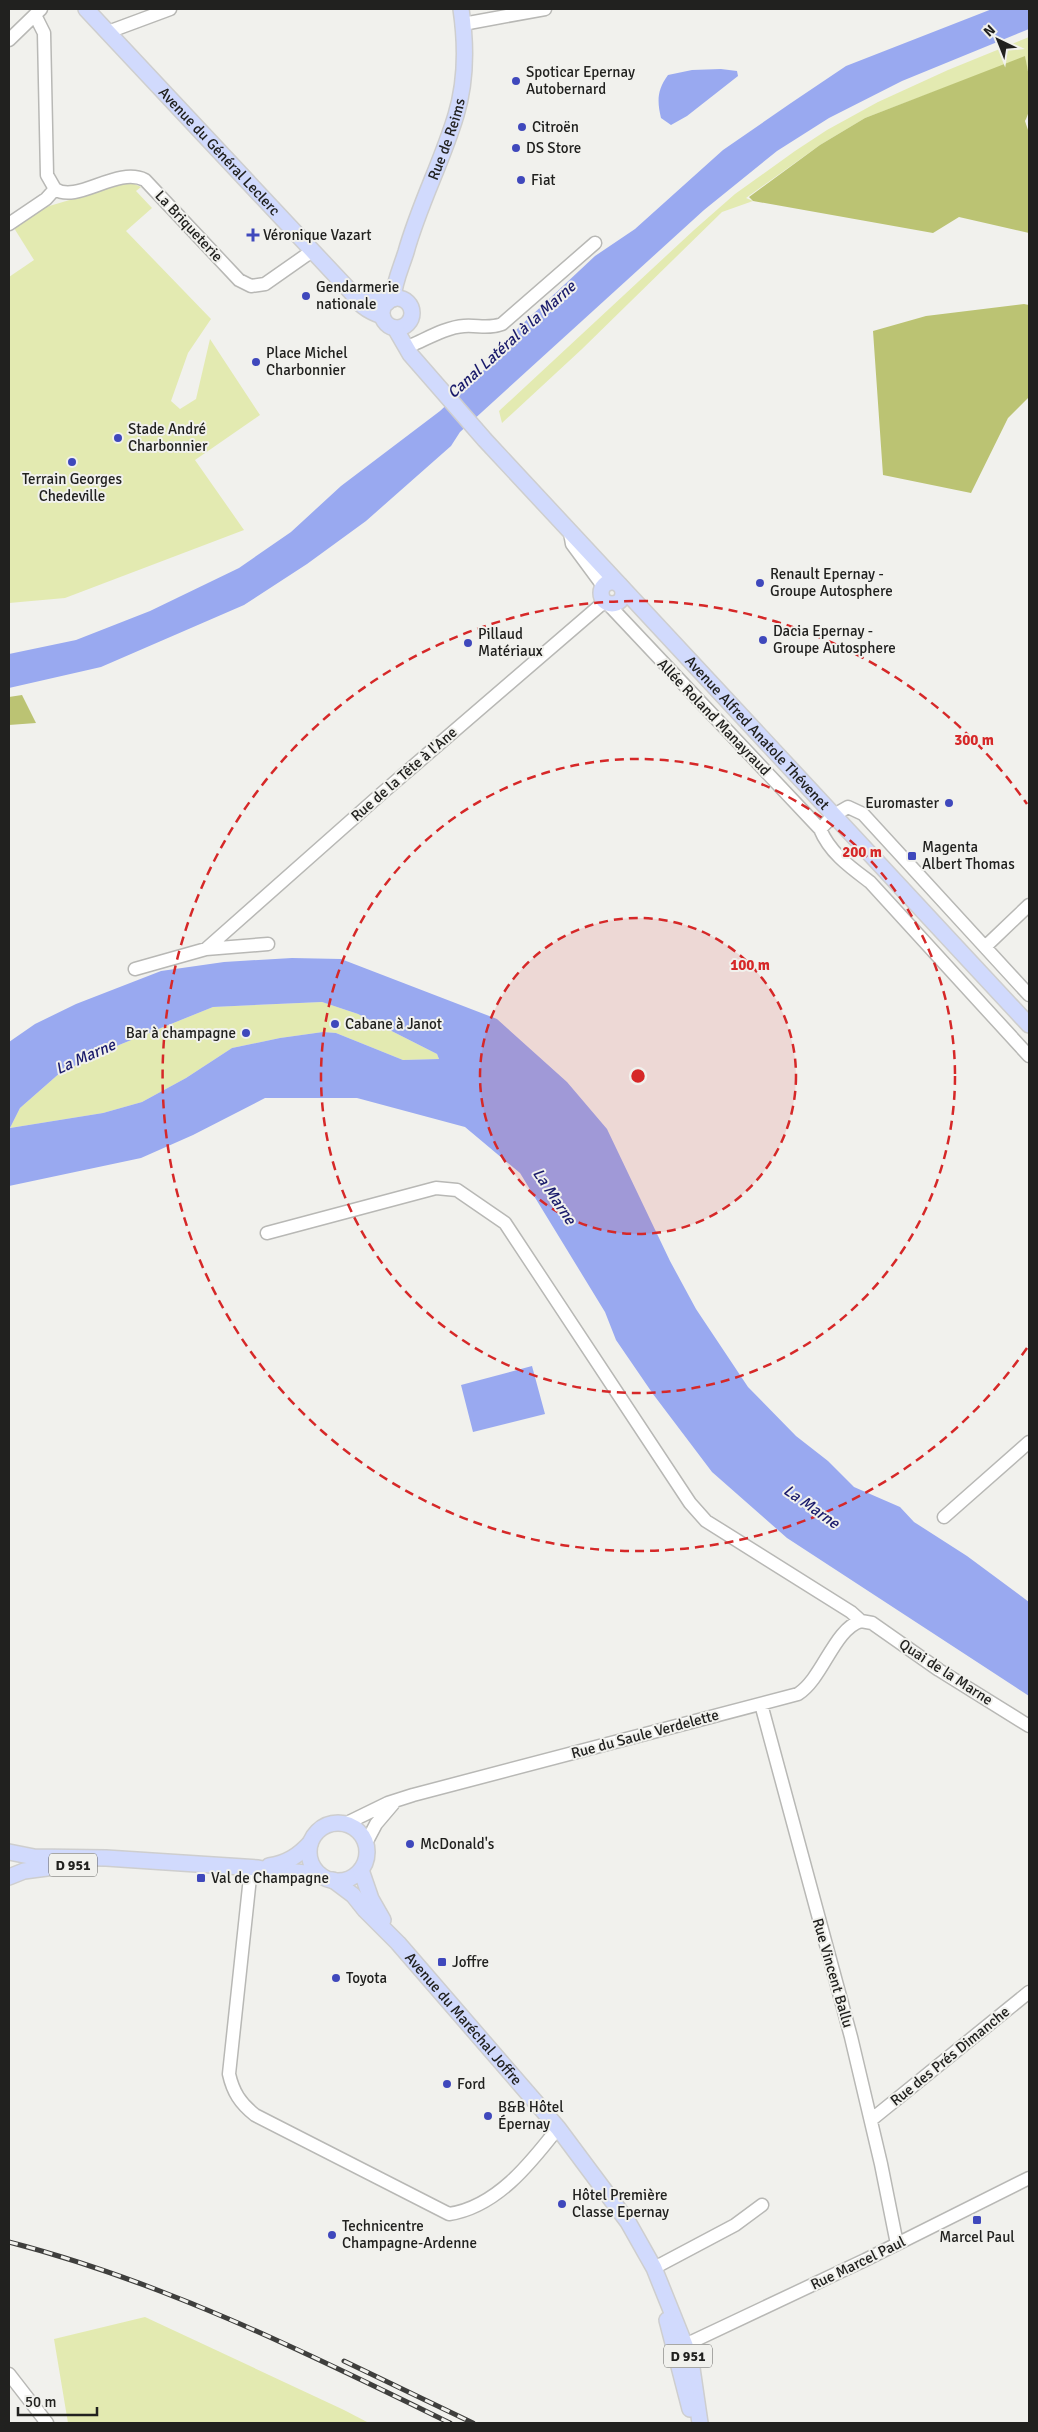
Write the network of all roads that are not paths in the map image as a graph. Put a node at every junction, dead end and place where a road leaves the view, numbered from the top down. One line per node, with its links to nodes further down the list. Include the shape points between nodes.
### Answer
1 (86, 9): 7 (main road, Avenue du Général Leclerc)
2 (170, 9): 7 (street)
3 (461, 9): 6 (main road, Rue de Reims)
4 (545, 9): 6 (street)
5 (38, 12): 8 (street); 9 (street, via 44,33 47,175)
6 (464, 24): 13 (main road, Rue de Reims, via 462,88 456,115 416,216)
7 (108, 32): 12 (main road, Avenue du Général Leclerc)
8 (9, 40)
9 (55, 189): 10 (street, via 46,199); 12 (street, La Briqueterie, via 67,193 128,176 140,178 149,183 239,280 251,286 265,284)
10 (9, 224)
11 (595, 243): 20 (street, via 502,324 455,328)
12 (312, 251): 14 (main road, Avenue du Général Leclerc)
13 (402, 264): 15 (main road, Rue de Reims); 16 (main road, Rue de Reims, via 403,288)
14 (352, 293): 15 (main road); 17 (main road, Avenue du Général Leclerc, via 363,306)
15 (390, 300): 16 (main road, via 398,299); 17 (main road)
16 (408, 304): 18 (main road, via 412,315)
17 (382, 316): 19 (main road)
18 (410, 321): 19 (main road); 20 (main road)
19 (394, 328): 21 (main road, Avenue Alfred Anatole Thévenet)
20 (412, 344): 21 (main road)
21 (421, 366): 22 (main road, Avenue Alfred Anatole Thévenet)
22 (570, 530): 23 (street, via 572,544); 24 (main road, Avenue Alfred Anatole Thévenet)
23 (603, 586): 24 (main road, via 612,582)
24 (614, 597): 25 (main road, Avenue Alfred Anatole Thévenet, via 640,607); 26 (street, Allée Roland Manayraud); 30 (street, Rue de la Tête à l'Ane, via 381,794)
25 (834, 815): 26 (street); 29 (street, via 848,807 863,814); 33 (main road, Avenue Alfred Anatole Thévenet)
26 (820, 829): 34 (street, Allée Roland Manayraud, via 825,842 841,860 870,882)
27 (1029, 905): 29 (street)
28 (268, 944): 30 (street)
29 (985, 946): 32 (street)
30 (206, 949): 31 (street)
31 (135, 969)
32 (1029, 995)
33 (1029, 1025)
34 (1029, 1056)
35 (267, 1233): 38 (street, Quai de la Marne, via 436,1188 457,1190 485,1207 505,1223 690,1503 706,1521 852,1612)
36 (1029, 1442): 37 (street)
37 (944, 1517)
38 (861, 1621): 39 (street, Rue du Saule Verdelette, via 848,1629 806,1689); 40 (street, Quai de la Marne, via 872,1623)
39 (761, 1704): 41 (street, Rue du Saule Verdelette); 53 (street, Rue Vincent Ballu, via 852,2037)
40 (1029, 1726)
41 (397, 1800): 42 (street, Rue du Saule Verdelette); 44 (street, via 376,1824)
42 (347, 1823): 43 (main road, via 334,1822 319,1830); 44 (main road, via 362,1834)
43 (310, 1843): 47 (main road, D 951, via 289,1861); 50 (main road, via 310,1860)
44 (366, 1843): 48 (main road, via 368,1852)
45 (9, 1852): 46 (main road, D 951, via 34,1857)
46 (138, 1861): 47 (main road, D 951); 49 (main road, D 951, via 41,1868)
47 (254, 1868): 50 (main road, D 951, via 276,1872 301,1871); 54 (street, via 229,2074 233,2089 245,2107 449,2214 466,2211 485,2202 518,2174)
48 (361, 1870): 50 (main road, via 348,1879); 51 (main road, Avenue du Maréchal Joffre / D 951, via 371,1899)
49 (9, 1877)
50 (326, 1878): 51 (main road, Avenue du Maréchal Joffre / D 951, via 353,1894)
51 (398, 1942): 54 (main road, Avenue du Maréchal Joffre / D 951)
52 (1029, 1992): 53 (street, Rue des Prés Dimanche)
53 (871, 2120): 57 (street, Rue Vincent Ballu)
54 (558, 2128): 58 (main road, Avenue du Maréchal Joffre / D 951, via 628,2222)
55 (1029, 2178): 57 (street, Rue Marcel Paul)
56 (762, 2205): 58 (street, via 735,2225)
57 (897, 2244): 60 (street, Rue Marcel Paul)
58 (654, 2268): 59 (main road, Avenue du Maréchal Joffre / D 951)
59 (663, 2292): 60 (main road, Avenue du Maréchal Joffre / D 951); 63 (main road, Avenue du Maréchal Joffre / D 951, via 665,2316)
60 (685, 2345): 64 (main road, Avenue du Maréchal Joffre / D 951, via 692,2368)
61 (9, 2374): 62 (street)
62 (47, 2423)
63 (695, 2423)
64 (700, 2423)

